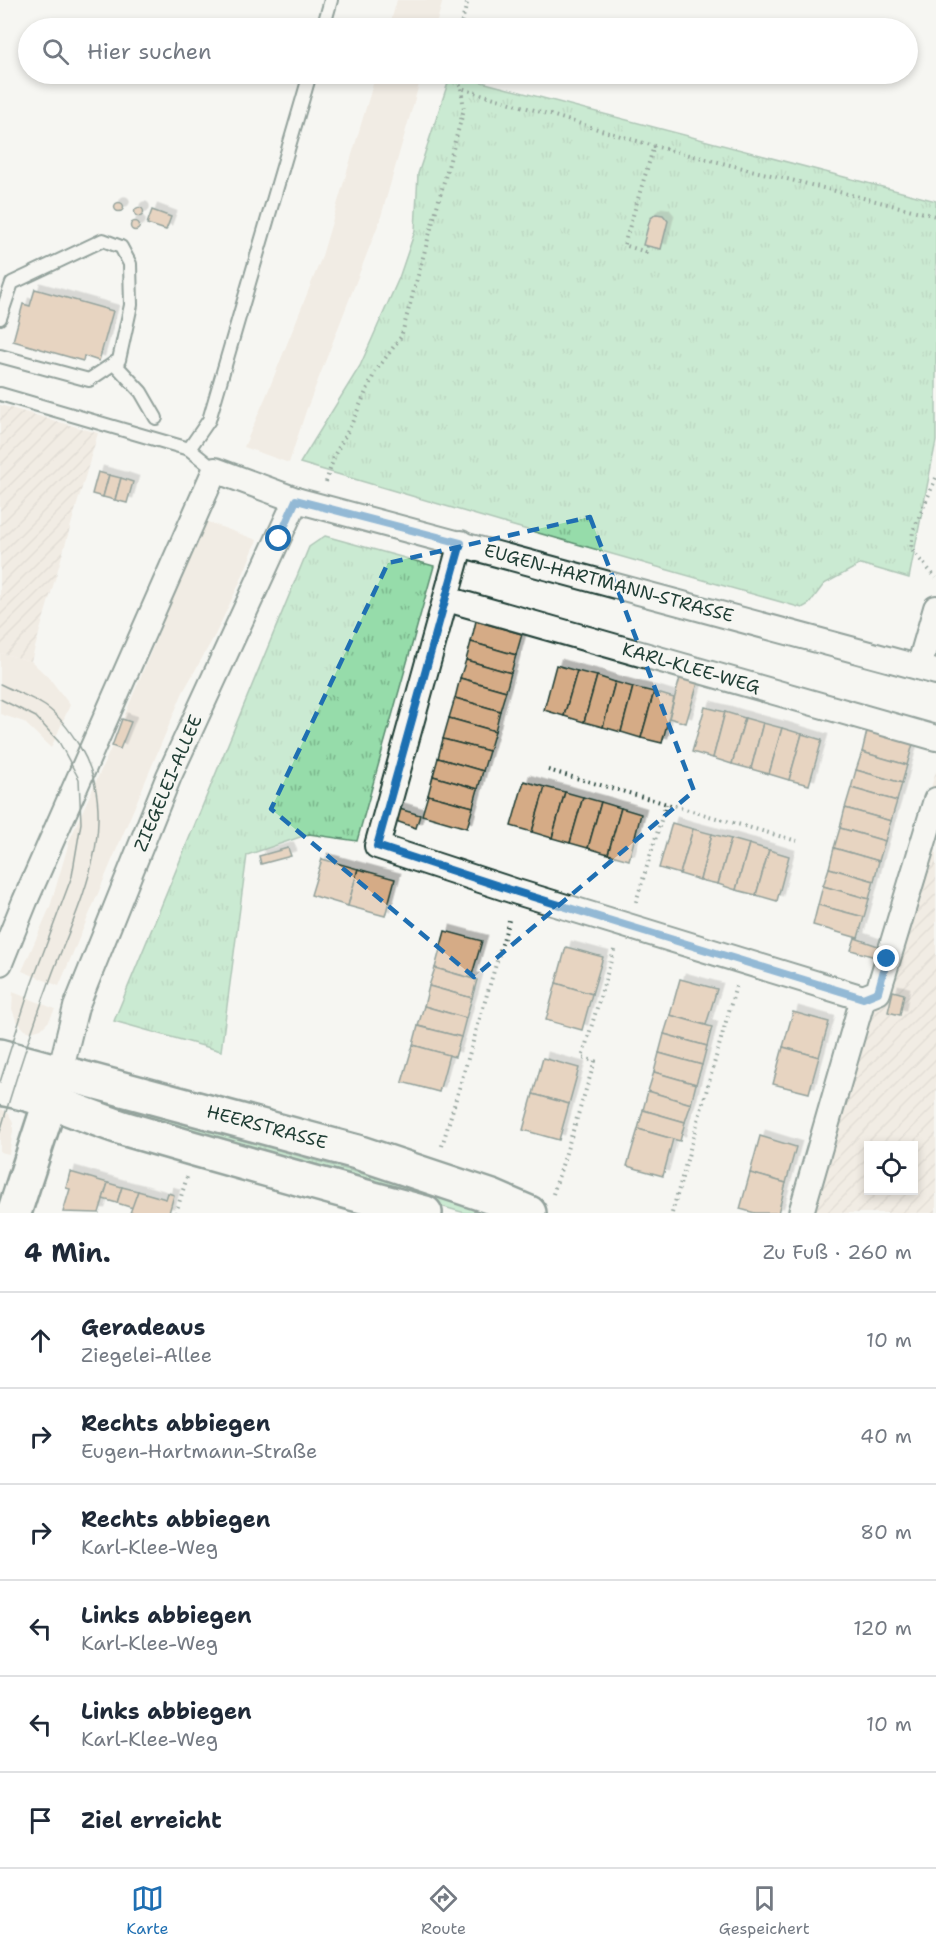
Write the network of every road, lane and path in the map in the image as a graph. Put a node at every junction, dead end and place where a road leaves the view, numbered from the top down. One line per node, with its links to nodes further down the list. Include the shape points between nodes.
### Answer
1 (331, 0): 3 (lane)
2 (468, 0): 4 (path)
3 (326, 18)
4 (463, 18)
5 (307, 84): 16 (lane, via 209,420)
6 (459, 84): 7 (path)
7 (461, 88): 8 (path); 19 (path, via 464,109 401,337 375,372 350,427)
8 (654, 146): 9 (path); 10 (path, via 624,245 646,252)
9 (936, 216)
10 (647, 246)
11 (0, 318): 13 (lane, via 12,283 103,240 121,247 130,264 131,305 119,360)
12 (0, 356): 13 (lane, via 89,380)
13 (114, 363): 15 (lane, via 141,392)
14 (0, 394): 16 (lane)
15 (156, 418)
16 (189, 449): 17 (lane)
17 (215, 470): 19 (street, EUGEN-HARTMANN-STRASSE); 33 (street)
18 (936, 478): 21 (path, via 913,531 911,549)
19 (307, 503): 20 (street, EUGEN-HARTMANN-STRASSE); 36 (street, ZIEGELEI-ALLEE, via 169,776 76,1007)
20 (461, 543): 22 (street); 24 (street, EUGEN-HARTMANN-STRASSE)
21 (936, 578)
22 (447, 599): 25 (street, KARL-KLEE-WEG); 30 (street, via 377,846)
23 (936, 608): 24 (street)
24 (927, 670)
25 (936, 738)
26 (548, 770): 28 (path)
27 (936, 800): 34 (street, via 878,992)
28 (666, 804): 29 (path); 31 (path)
29 (797, 841)
30 (517, 892): 31 (street); 38 (path)
31 (625, 925): 32 (street); 40 (path, via 582,1058 595,1061)
32 (743, 961): 34 (street); 44 (path)
33 (0, 963)
34 (863, 998): 45 (street)
35 (0, 1056): 36 (main road, HEERSTRASSE)
36 (55, 1087): 37 (main road, HEERSTRASSE); 40 (main road, HEERSTRASSE, via 357,1152); 41 (main road); 43 (main road, HEERSTRASSE, via 99,1121)
37 (0, 1088)
38 (442, 1146)
39 (188, 1173): 42 (path)
40 (540, 1207)
41 (14, 1213)
42 (176, 1213)
43 (425, 1213)
44 (672, 1213)
45 (801, 1213)

